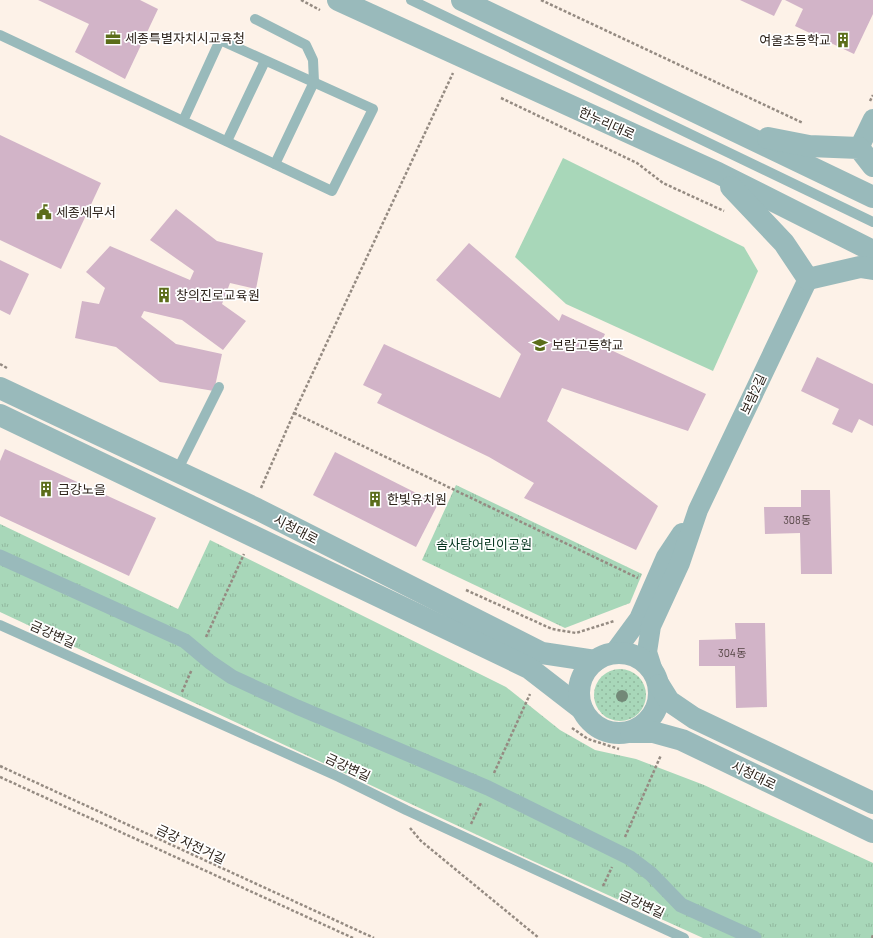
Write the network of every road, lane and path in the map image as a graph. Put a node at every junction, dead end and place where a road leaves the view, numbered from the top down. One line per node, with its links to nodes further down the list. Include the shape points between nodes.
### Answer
1 (301, 0): 5 (path)
2 (411, 0): 25 (lane)
3 (462, 0): 17 (street)
4 (541, 0): 16 (path)
5 (330, 5): 22 (street, 한누리대로)
6 (256, 19): 12 (lane, via 306,45 313,60)
7 (0, 35): 15 (lane)
8 (265, 61): 12 (lane); 15 (lane, via 220,40); 18 (lane)
9 (445, 72): 10 (path)
10 (452, 76): 11 (path); 33 (path)
11 (459, 79)
12 (314, 82): 20 (lane); 20 (lane, via 373,109 332,191)
13 (495, 96): 24 (path, via 638,163 663,183)
14 (873, 119): 19 (street)
15 (182, 121): 18 (lane)
16 (809, 126)
17 (741, 134): 19 (street, via 809,146); 23 (street)
18 (227, 141): 20 (lane)
19 (859, 148): 21 (street)
20 (275, 164)
21 (873, 166)
22 (718, 173): 26 (street, 한누리대로); 28 (street, via 762,217 784,243)
23 (873, 197)
24 (725, 211)
25 (873, 222)
26 (873, 251)
27 (873, 268): 28 (street, via 860,267)
28 (808, 279): 39 (street, 보람2길)
29 (0, 364): 30 (path)
30 (14, 371)
31 (219, 387): 35 (lane)
32 (0, 388): 35 (street, 시청대로)
33 (294, 413): 37 (path); 42 (path)
34 (0, 415): 48 (street, 시청대로, via 529,668)
35 (177, 471): 47 (street, 시청대로, via 542,653)
36 (254, 486): 37 (path)
37 (260, 490): 38 (path)
38 (265, 492)
39 (698, 510): 47 (street, 보람2길, via 666,557 639,619); 49 (street, 보람2길, via 680,563 651,626 647,652)
40 (245, 550): 46 (path)
41 (0, 557): 46 (street, via 185,641)
42 (645, 581)
43 (464, 589): 44 (path, via 552,629 576,633)
44 (616, 620)
45 (0, 625): 50 (lane, 금강변길)
46 (199, 653): 50 (path); 56 (street, via 232,677)
47 (604, 657): 49 (street, via 629,654 642,661); 51 (street, via 586,671 580,683)
48 (538, 675): 51 (street, 시청대로); 56 (path)
49 (656, 678): 52 (street, via 659,700 654,714 644,725); 57 (street, 시청대로, via 669,701 694,718)
50 (176, 705): 58 (lane, 금강변길, via 339,777)
51 (582, 709): 52 (street, via 590,722 602,730 617,734)
52 (631, 732): 53 (street, 시청대로, via 653,732)
53 (670, 737): 59 (street, 시청대로, via 682,740); 61 (path)
54 (0, 766): 65 (path, 금강 자전거길)
55 (0, 777): 64 (path)
56 (488, 788): 60 (path); 61 (street)
57 (873, 803)
58 (406, 810): 60 (lane, 금강변길); 66 (path, via 411,830 421,841)
59 (873, 832)
60 (466, 838): 62 (lane, 금강변길)
61 (618, 852): 62 (path); 68 (street, via 652,874 681,906)
62 (598, 898): 67 (lane, 금강변길)
63 (873, 935): 69 (path)
64 (353, 938)
65 (374, 938)
66 (539, 938)
67 (684, 938)
68 (754, 938)
69 (872, 938)

